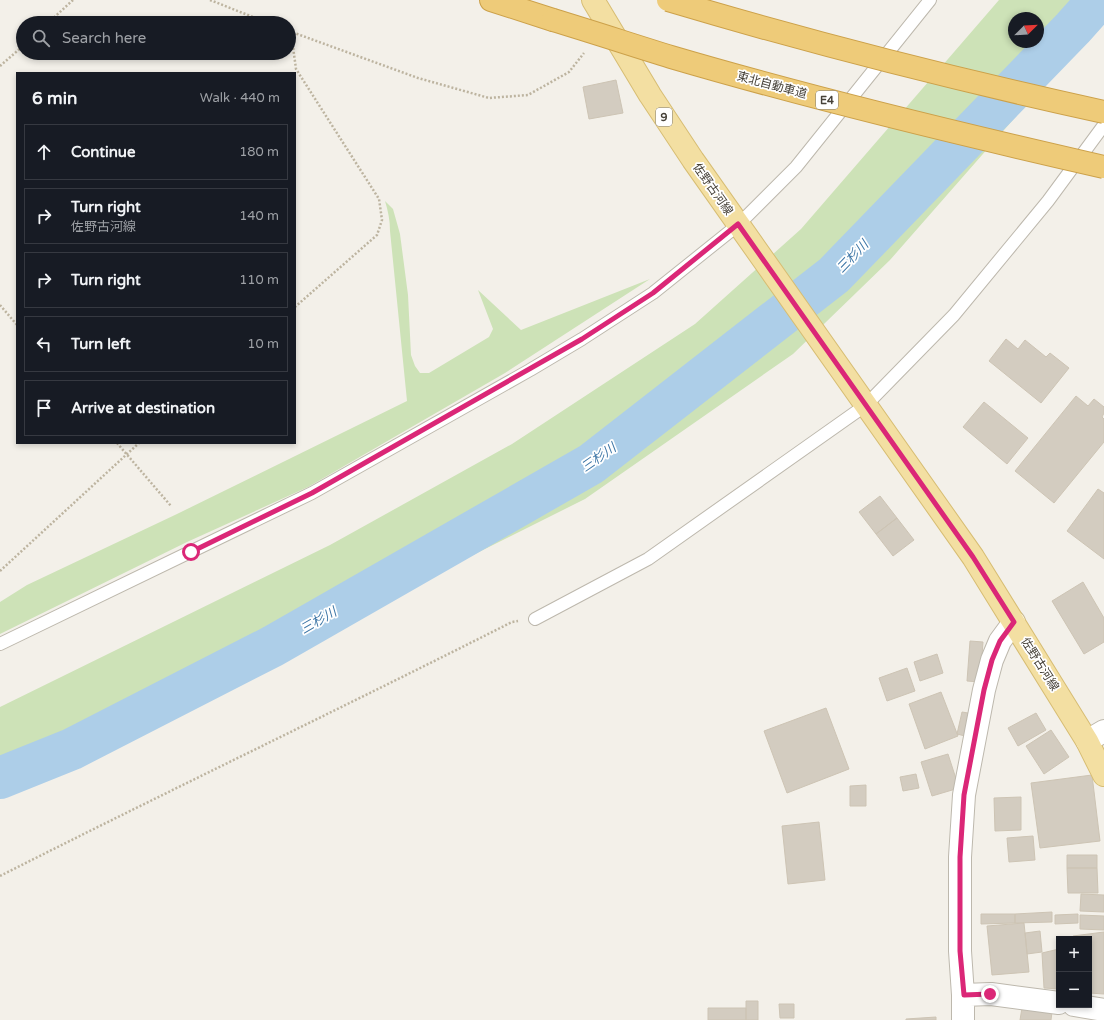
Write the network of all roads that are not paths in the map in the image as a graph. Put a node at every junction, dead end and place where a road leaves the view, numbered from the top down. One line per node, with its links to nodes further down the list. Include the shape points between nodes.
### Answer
1 (491, 0): 7 (highway, 東北自動車道 / E4, bridge, via 671,57 798,92)
2 (593, 0): 8 (main road, 佐野古河線 / 9, via 654,102)
3 (668, 0): 5 (highway, bridge, via 833,47)
4 (930, 0): 8 (lane, via 796,167)
5 (1104, 112)
6 (1104, 125): 9 (lane, via 1048,201 954,315)
7 (1104, 167)
8 (740, 227): 9 (main road, 佐野古河線 / 9); 12 (lane, via 653,293 582,339 312,493)
9 (862, 400): 10 (lane, via 648,560); 11 (main road, 佐野古河線 / 9, via 973,557)
10 (535, 619)
11 (1014, 622): 13 (main road, 佐野古河線 / 9); 15 (street, via 1000,641 992,660 964,795 960,857 960,951)
12 (0, 644)
13 (1096, 736): 14 (main road, 佐野古河線 / 9)
14 (1104, 775)
15 (964, 995): 16 (street, via 990,994); 19 (street)
16 (1056, 1003)
17 (1092, 1008): 18 (street)
18 (1104, 1010)
19 (963, 1020)

